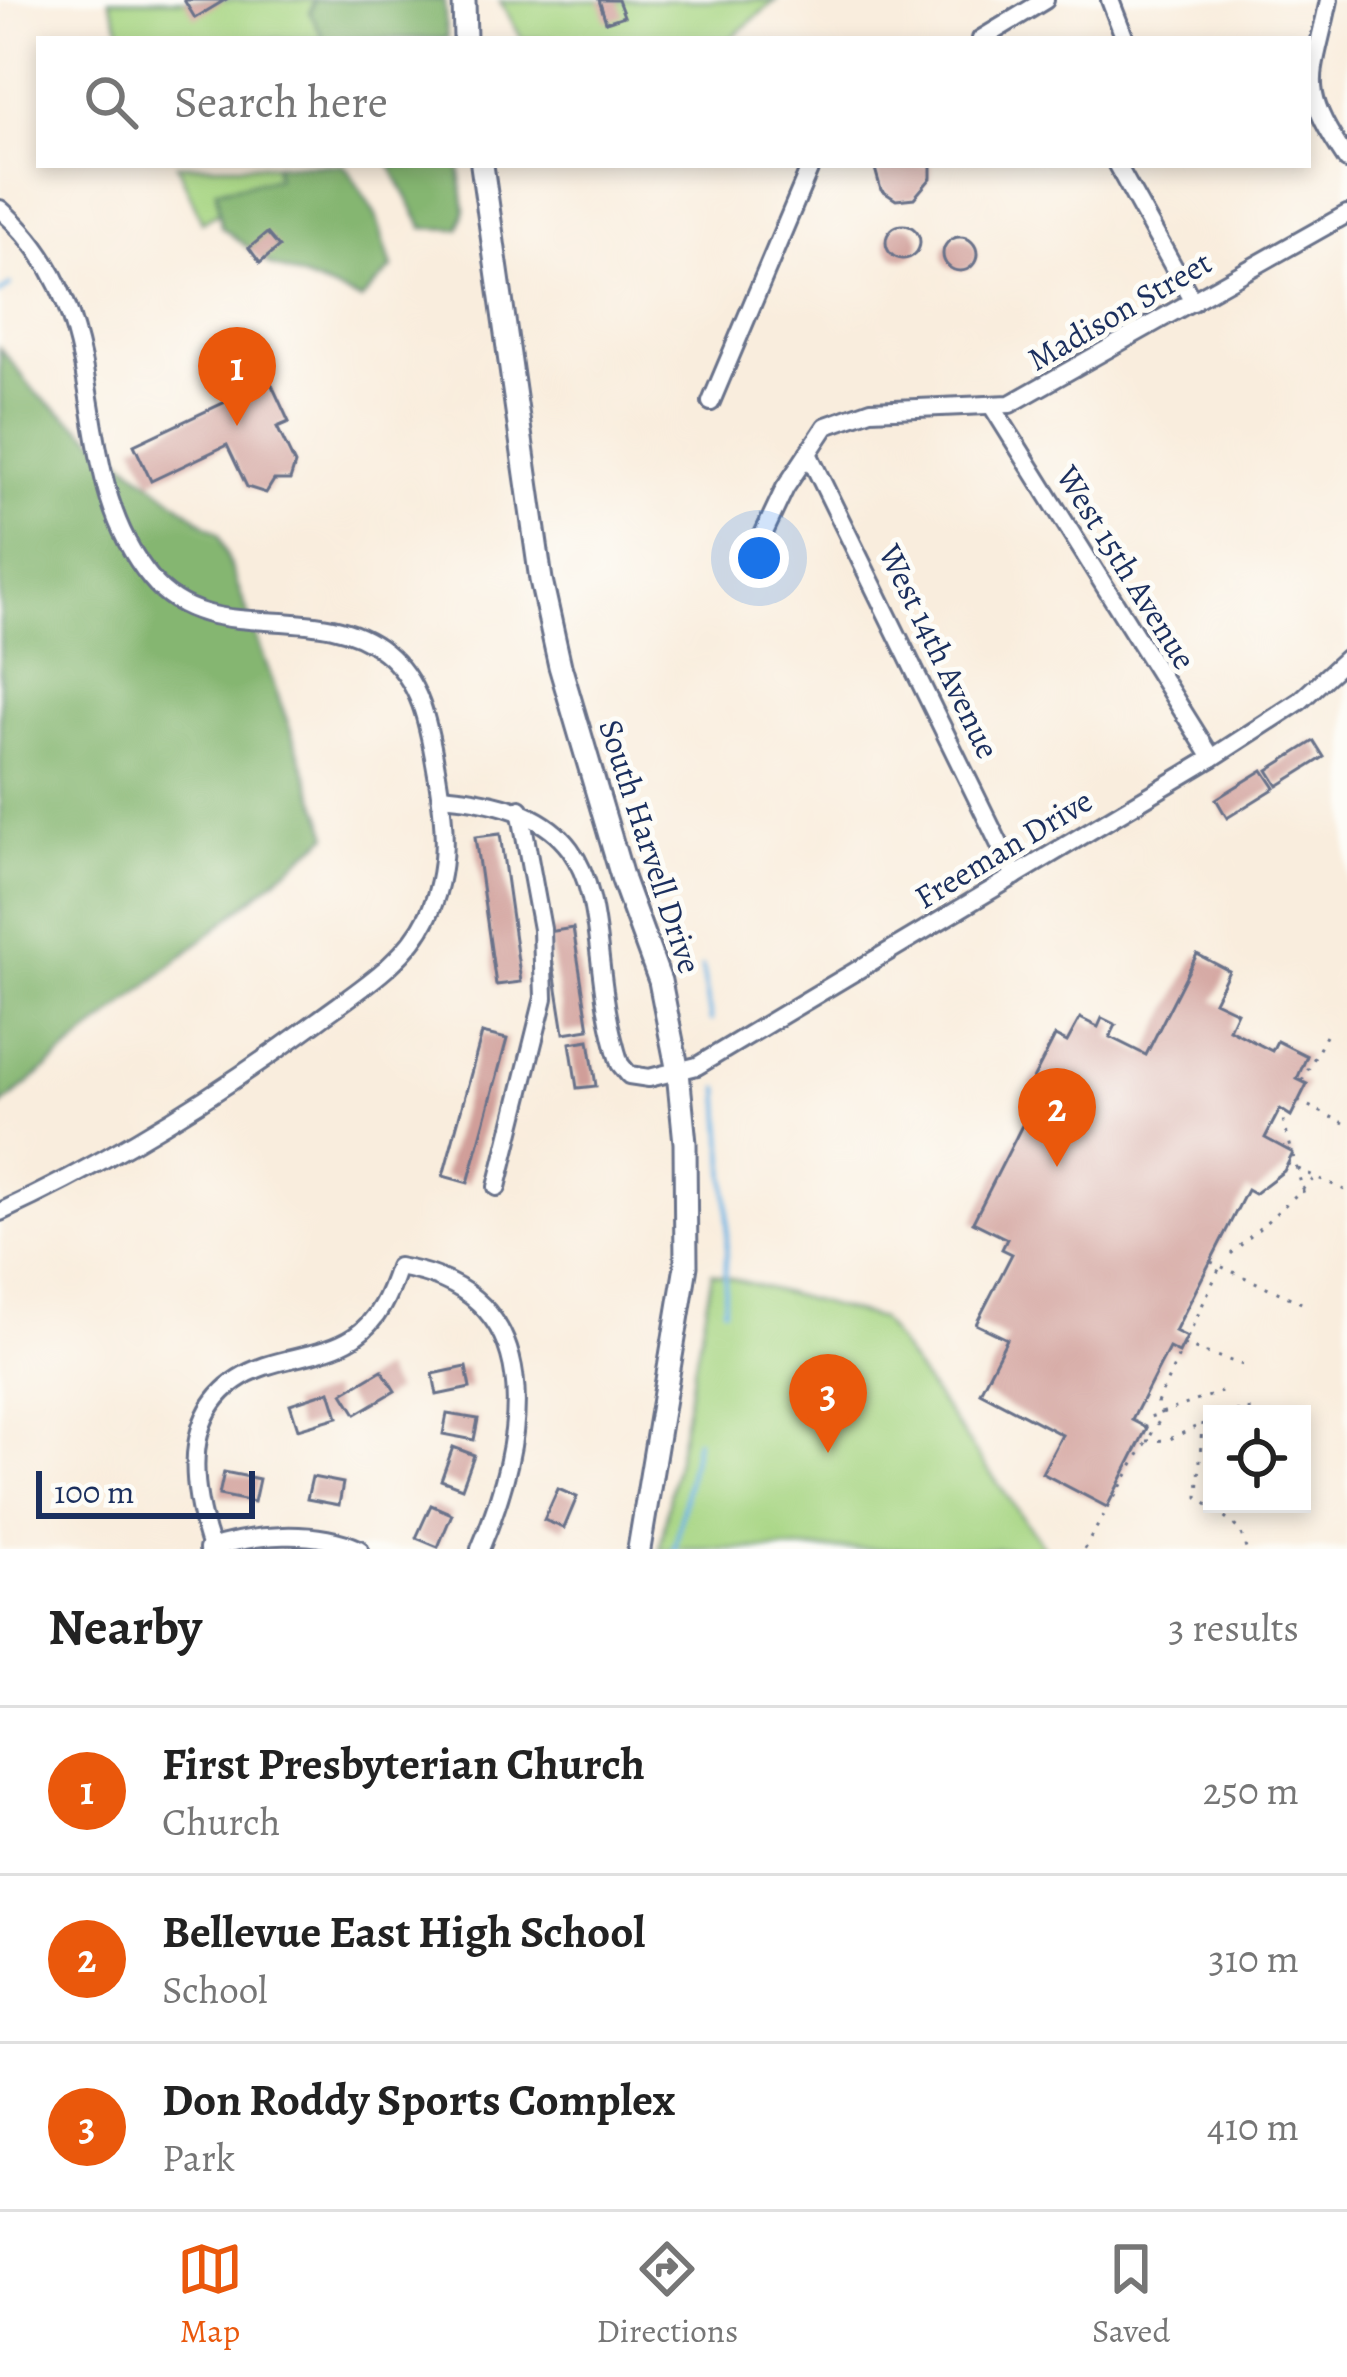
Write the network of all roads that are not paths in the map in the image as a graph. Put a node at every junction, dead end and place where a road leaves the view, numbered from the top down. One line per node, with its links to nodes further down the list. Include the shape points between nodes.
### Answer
1 (464, 0): 5 (main road)
2 (1046, 0): 6 (street)
3 (1109, 0): 7 (street)
4 (1330, 0): 8 (street)
5 (466, 36)
6 (986, 36)
7 (1124, 36)
8 (1311, 84)
9 (1311, 92): 10 (street)
10 (1347, 160)
11 (482, 168): 26 (main road, South Harvell Drive, via 541,580 604,816 660,981)
12 (810, 168): 17 (street)
13 (1119, 168): 16 (street)
14 (0, 209): 23 (street, via 39,246 61,283 115,513 149,576 199,612 321,624 383,650 420,699)
15 (1347, 214): 16 (street, Madison Street)
16 (1192, 302): 18 (street, Madison Street, via 1040,392)
17 (711, 402)
18 (992, 406): 19 (street, Madison Street, via 840,418); 22 (street, West 15th Avenue)
19 (808, 453): 20 (street, Madison Street); 25 (street, West 14th Avenue)
20 (760, 541)
21 (1347, 658): 22 (street, Freeman Drive)
22 (1212, 758): 25 (street, Freeman Drive)
23 (441, 796): 24 (street); 28 (street, via 440,883 427,918 398,956 193,1110)
24 (520, 809): 26 (street, via 556,830 587,887 623,1071 649,1078); 27 (street, via 542,929 544,998)
25 (1016, 876): 26 (street, Freeman Drive)
26 (678, 1072): 32 (main road, South Harvell Drive, via 686,1266)
27 (496, 1186)
28 (0, 1212)
29 (209, 1548): 30 (street, via 289,1536); 31 (street, via 192,1480 203,1420 260,1368 356,1335 376,1317 398,1267 451,1281 475,1298 517,1372 507,1486)
30 (359, 1549)
31 (480, 1549)
32 (639, 1549)

